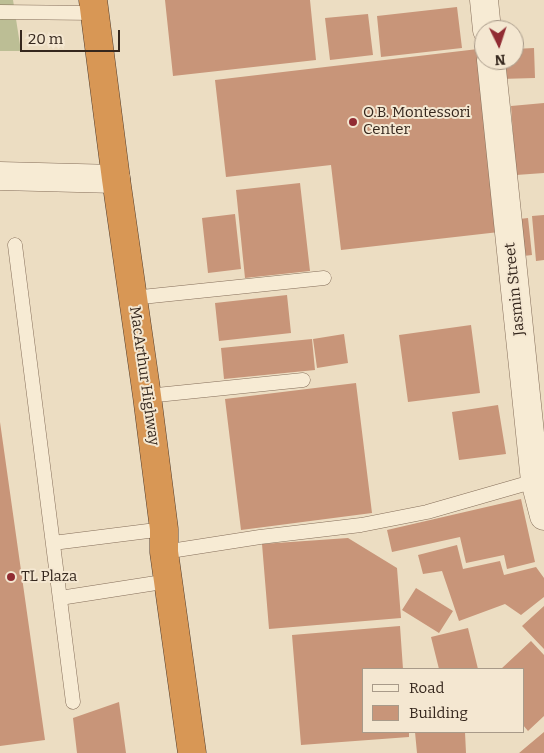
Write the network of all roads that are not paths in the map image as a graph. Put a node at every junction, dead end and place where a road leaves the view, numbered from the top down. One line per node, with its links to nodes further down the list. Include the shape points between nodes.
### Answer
1 (484, 0): 4 (street)
2 (94, 6): 3 (lane); 7 (highway, MacArthur Highway)
3 (0, 12)
4 (486, 20)
5 (492, 70): 13 (street, Jasmin Street)
6 (0, 176): 7 (street)
7 (116, 179): 10 (highway, MacArthur Highway)
8 (15, 245): 16 (lane)
9 (324, 278): 10 (lane)
10 (132, 298): 12 (highway, MacArthur Highway)
11 (302, 380): 12 (lane)
12 (147, 396): 15 (highway, MacArthur Highway)
13 (534, 481): 14 (street, Jasmin Street); 15 (lane, via 427,512 371,523 260,537)
14 (544, 516)
15 (164, 540): 16 (lane); 17 (highway, MacArthur Highway)
16 (53, 543): 18 (lane)
17 (169, 581): 18 (lane); 20 (highway, MacArthur Highway)
18 (60, 598): 19 (lane)
19 (73, 702)
20 (192, 753)

